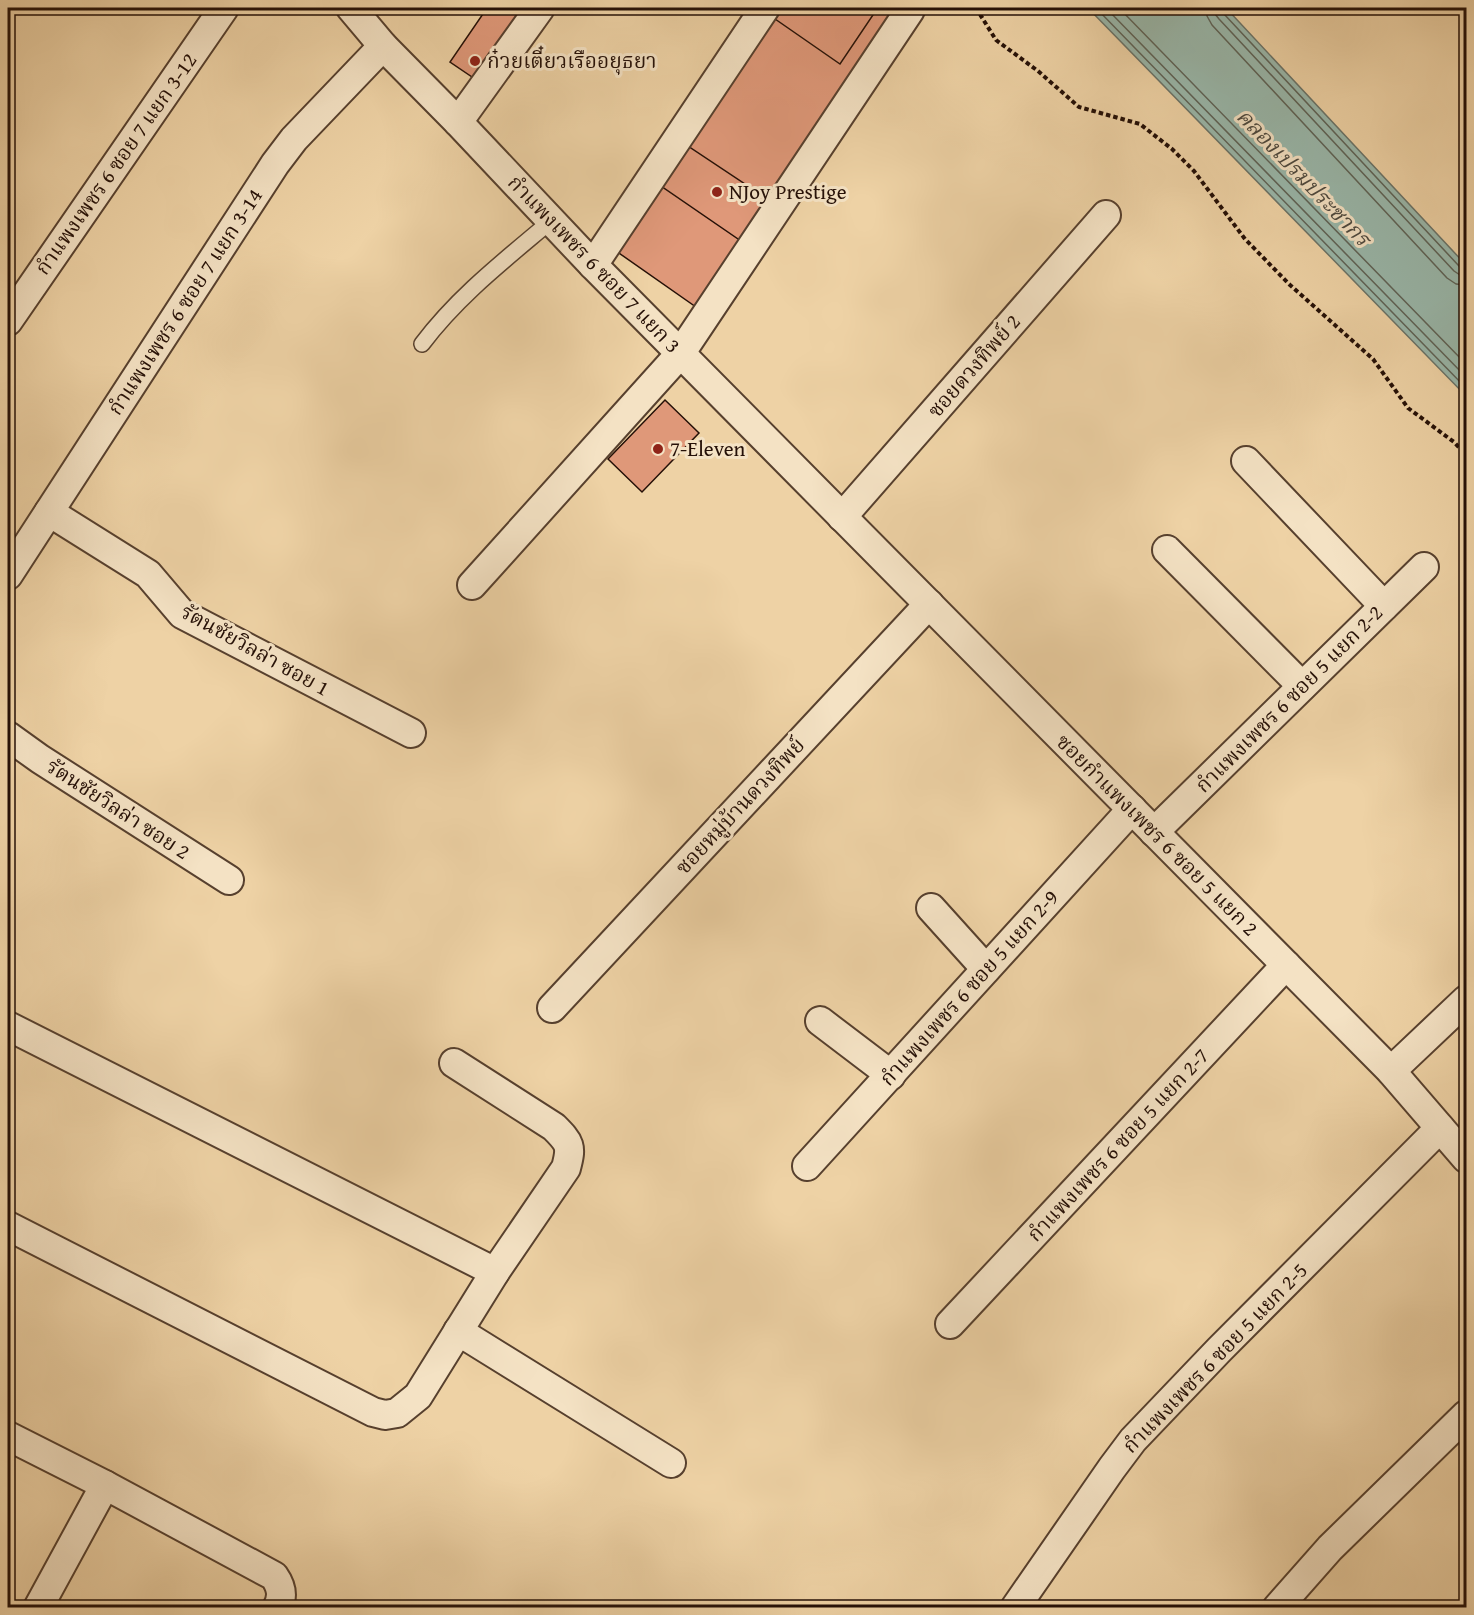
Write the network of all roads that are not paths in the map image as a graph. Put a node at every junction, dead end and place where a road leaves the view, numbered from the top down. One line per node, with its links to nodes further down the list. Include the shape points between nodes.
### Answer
1 (224, 8): 11 (street, กำแพงเพชร 6 ซอย 7 แยก 3-12)
2 (351, 8): 6 (street, กำแพงเพชร 6 ซอย 7 แยก 3)
3 (540, 8): 7 (street)
4 (765, 8): 10 (street)
5 (910, 10): 13 (street)
6 (383, 46): 7 (street, กำแพงเพชร 6 ซอย 7 แยก 3); 15 (street, กำแพงเพชร 6 ซอย 7 แยก 3-14, via 275,164)
7 (458, 122): 9 (street, กำแพงเพชร 6 ซอย 7 แยก 3)
8 (1106, 215): 16 (street, ซอยดวงทิพย์ 2)
9 (552, 220): 10 (street, กำแพงเพชร 6 ซอย 7 แยก 3); 12 (lane, via 476,286)
10 (593, 265): 13 (street, กำแพงเพชร 6 ซอย 7 แยก 3)
11 (8, 321)
12 (422, 344)
13 (680, 354): 16 (street, กำแพงเพชร 6 ซอย 7 แยก 3); 20 (street)
14 (1246, 461): 22 (street)
15 (49, 512): 19 (street, กำแพงเพชร 6 ซอย 7 แยก 3-14); 24 (street, รัตนชัยวิลล่า ซอย 1, via 148,574 182,614)
16 (842, 517): 21 (street, ซอยกำแพงเพชร 6 ซอย 5 แยก 2)
17 (1167, 550): 23 (street)
18 (1424, 567): 22 (street, กำแพงเพชร 6 ซอย 5 แยก 2-2)
19 (8, 575)
20 (472, 585)
21 (928, 604): 26 (street, ซอยกำแพงเพชร 6 ซอย 5 แยก 2); 33 (street, ซอยหมู่บ้านดวงทิพย์)
22 (1384, 606): 23 (street, กำแพงเพชร 6 ซอย 5 แยก 2-2)
23 (1302, 686): 27 (street, กำแพงเพชร 6 ซอย 5 แยก 2-2)
24 (411, 733)
25 (8, 736): 28 (street, รัตนชัยวิลล่า ซอย 2)
26 (1132, 810): 27 (street, ซอยกำแพงเพชร 6 ซอย 5 แยก 2); 31 (street, กำแพงเพชร 6 ซอย 5 แยก 2-9)
27 (1155, 832): 30 (street, ซอยกำแพงเพชร 6 ซอย 5 แยก 2)
28 (230, 880)
29 (931, 908): 31 (street)
30 (1286, 965): 37 (street, ซอยกำแพงเพชร 6 ซอย 5 แยก 2); 44 (street, กำแพงเพชร 6 ซอย 5 แยก 2-7)
31 (986, 969): 38 (street, กำแพงเพชร 6 ซอย 5 แยก 2-9)
32 (1467, 1000): 37 (street)
33 (552, 1008)
34 (820, 1021): 38 (street)
35 (8, 1026): 43 (street)
36 (454, 1063): 43 (street, via 554,1126 567,1139 570,1152 566,1168)
37 (1391, 1071): 39 (street, ซอยกำแพงเพชร 6 ซอย 5 แยก 2)
38 (891, 1075): 41 (street, กำแพงเพชร 6 ซอย 5 แยก 2-9)
39 (1440, 1128): 40 (street, ซอยกำแพงเพชร 6 ซอย 5 แยก 2); 52 (street, กำแพงเพชร 6 ซอย 5 แยก 2-5, via 1133,1440)
40 (1467, 1158)
41 (807, 1166)
42 (8, 1226): 45 (street, via 385,1415 397,1413 417,1396)
43 (495, 1272): 45 (street)
44 (950, 1324)
45 (458, 1331): 48 (street)
46 (1467, 1415): 53 (street, via 1330,1548)
47 (8, 1436): 49 (street)
48 (670, 1463)
49 (105, 1485): 50 (street); 51 (street, via 274,1576 281,1592)
50 (38, 1608)
51 (277, 1608)
52 (1015, 1608)
53 (1277, 1608)

